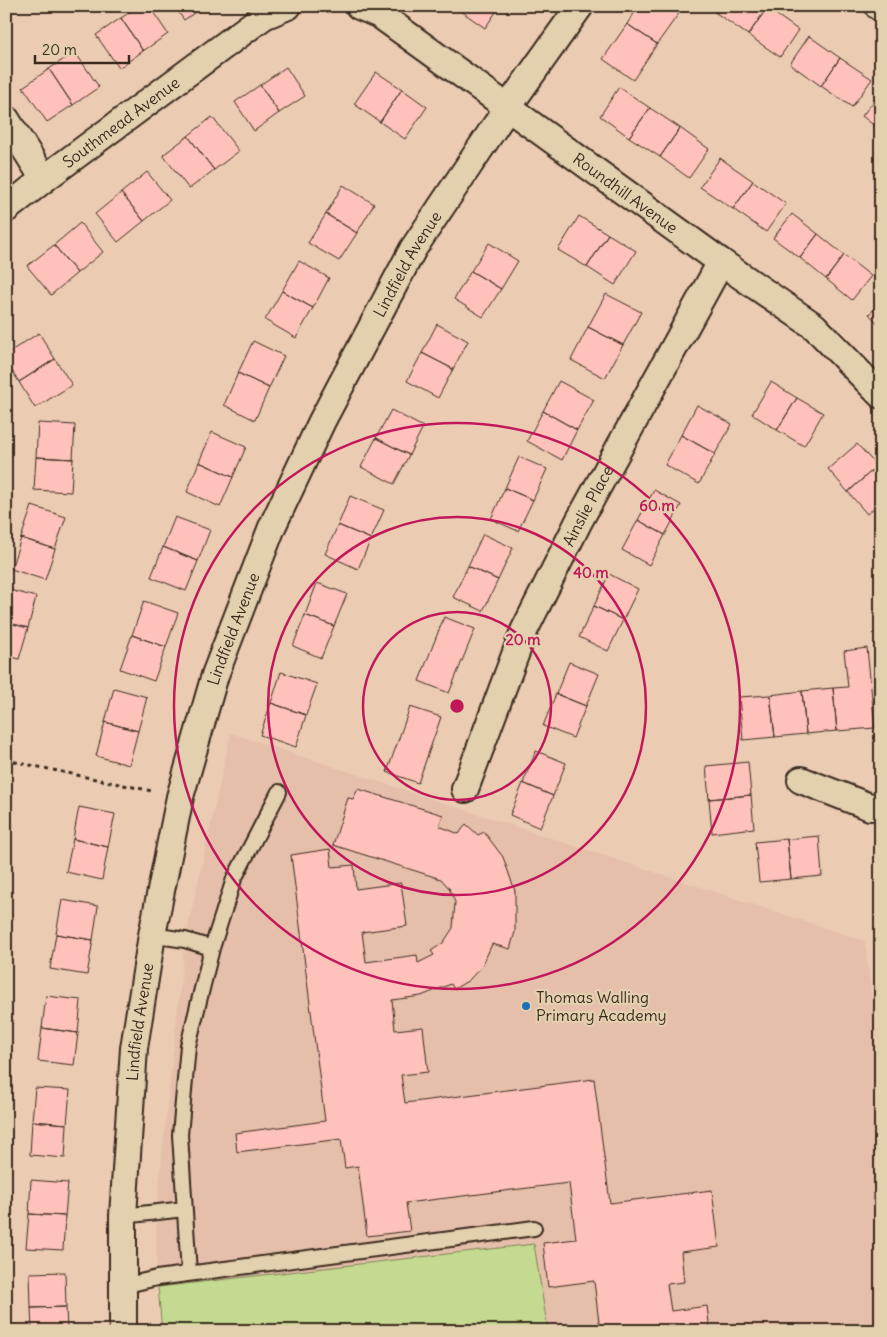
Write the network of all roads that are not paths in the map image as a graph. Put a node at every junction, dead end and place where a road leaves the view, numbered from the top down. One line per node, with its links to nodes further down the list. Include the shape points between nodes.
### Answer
1 (288, 6): 6 (street, Southmead Avenue, via 264,16)
2 (359, 6): 4 (street, Roundhill Avenue, via 380,15)
3 (580, 6): 4 (street, Lindfield Avenue)
4 (508, 107): 8 (street, Roundhill Avenue); 14 (street, Lindfield Avenue, via 413,249 322,422 272,527 214,675 180,797)
5 (6, 119): 6 (street)
6 (44, 179): 7 (street, Southmead Avenue)
7 (6, 209)
8 (721, 262): 9 (street, Roundhill Avenue, via 814,326); 11 (street, Ainslie Place, via 524,631)
9 (881, 395)
10 (801, 780): 13 (street, via 870,808)
11 (464, 789)
12 (280, 792): 15 (lane, via 234,879)
13 (881, 806)
14 (152, 935): 15 (lane); 17 (street, Lindfield Avenue, via 134,1048)
15 (212, 948): 16 (lane, via 188,1046 180,1135)
16 (184, 1209): 17 (lane); 19 (lane)
17 (123, 1216): 20 (street, Lindfield Avenue)
18 (534, 1228): 19 (lane)
19 (189, 1274): 20 (lane)
20 (123, 1286): 21 (street, Lindfield Avenue)
21 (124, 1331)

